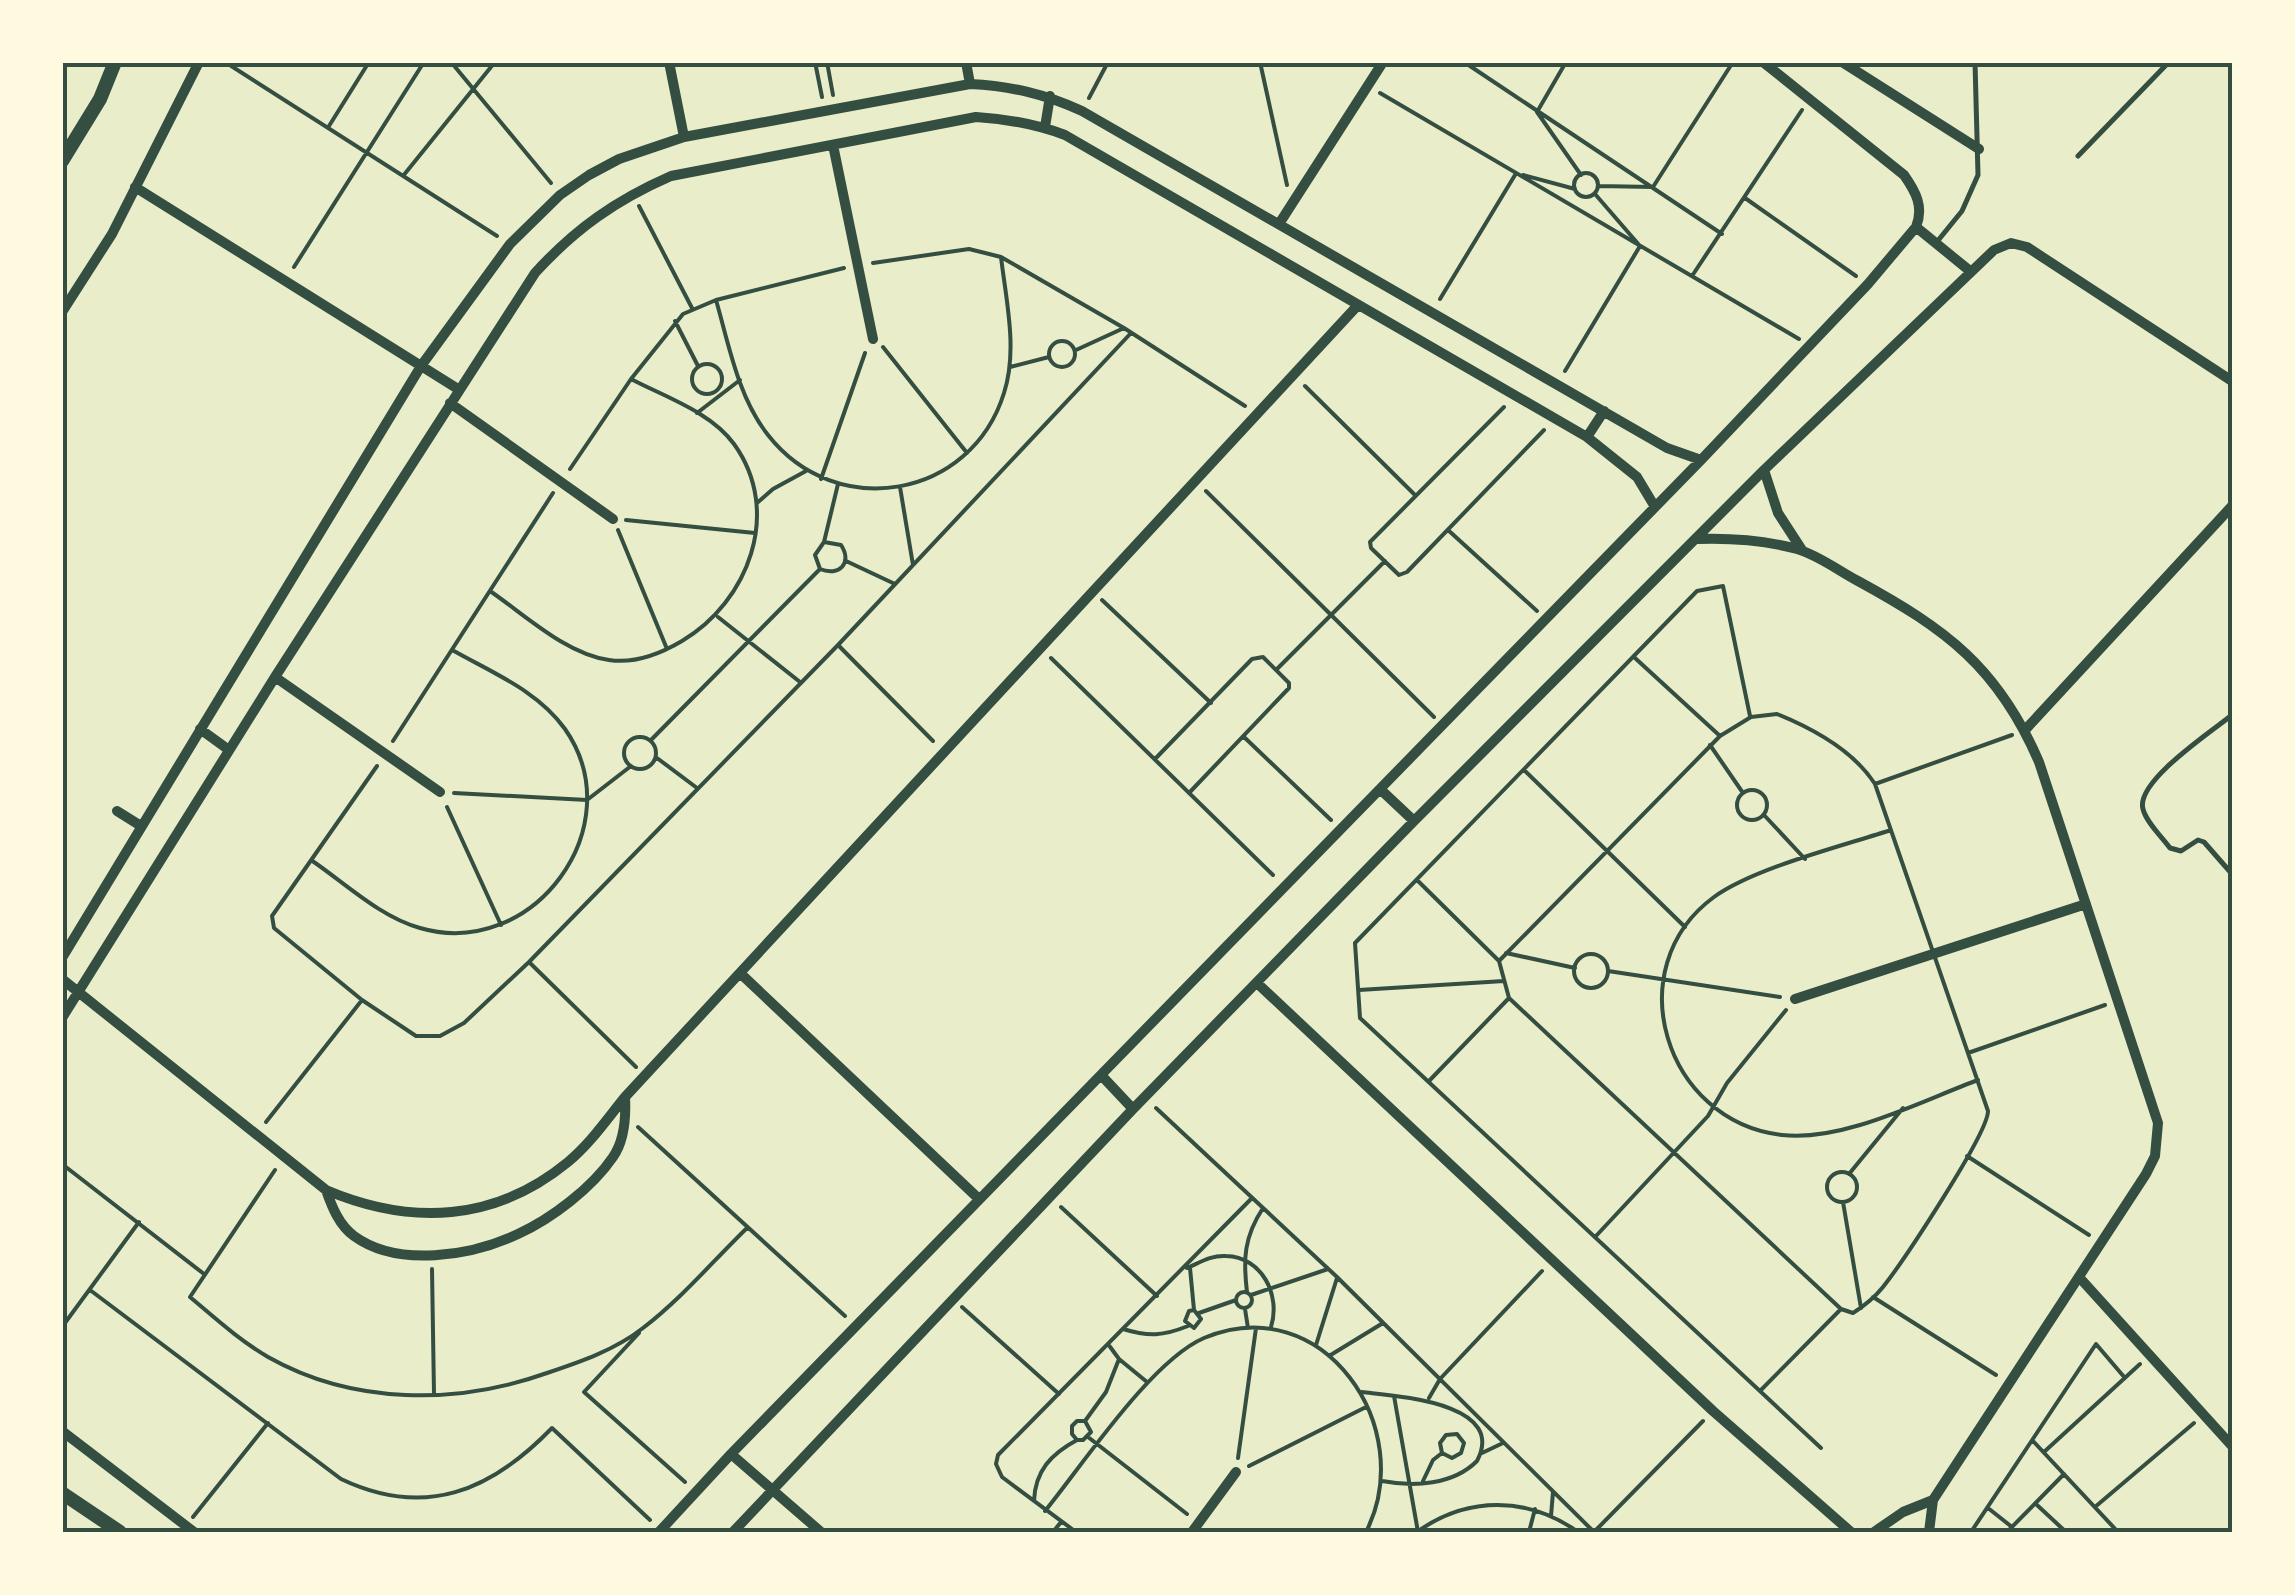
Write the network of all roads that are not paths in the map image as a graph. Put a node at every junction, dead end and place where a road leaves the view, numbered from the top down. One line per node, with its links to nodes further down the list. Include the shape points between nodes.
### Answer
1 (116, 62): 17 (street)
2 (199, 62): 18 (street)
3 (669, 62): 13 (street)
4 (966, 62): 10 (street)
5 (1384, 62): 19 (street)
6 (1763, 62): 20 (street, via 1904,176 1919,202)
7 (1842, 62): 15 (street)
8 (1974, 62): 15 (lane)
9 (2169, 62): 16 (lane)
10 (970, 84): 11 (street); 13 (street)
11 (1050, 96): 12 (street); 19 (street)
12 (1045, 127): 14 (street, via 976,117); 23 (street)
13 (684, 137): 26 (street, via 619,159 560,194 510,244)
14 (833, 145): 25 (street); 28 (street, via 671,176 596,215 535,273)
15 (1979, 149): 21 (lane, via 1972,194)
16 (2078, 156)
17 (62, 161)
18 (135, 187): 24 (street); 26 (street)
19 (1279, 224): 30 (street)
20 (1916, 227): 21 (street); 32 (street)
21 (1936, 244): 22 (street)
22 (1970, 271): 27 (street, via 2002,246 2020,244); 33 (street)
23 (1358, 305): 31 (street); 52 (street)
24 (62, 312)
25 (872, 337)
26 (421, 366): 28 (street); 41 (street)
27 (2232, 381)
28 (458, 389): 29 (street)
29 (450, 403): 36 (street); 39 (street)
30 (1604, 411): 31 (street); 32 (street, via 1666,448)
31 (1587, 437): 35 (street, via 1637,478)
32 (1701, 460): 35 (street)
33 (1764, 470): 37 (street); 38 (street, via 1778,513)
34 (2232, 506): 42 (street)
35 (1655, 507): 44 (street)
36 (613, 518)
37 (1698, 539): 38 (street); 47 (street)
38 (1802, 551): 42 (street, via 1937,627 1982,669)
39 (275, 677): 43 (street); 45 (street)
40 (2232, 714): 49 (lane, via 2156,777 2143,797 2143,809 2170,848 2177,852 2204,842)
41 (200, 729): 43 (street); 48 (street)
42 (2025, 730): 50 (street)
43 (230, 750): 55 (street)
44 (1380, 789): 47 (street); 58 (street)
45 (440, 792)
46 (117, 811): 48 (street)
47 (1414, 822): 54 (street)
48 (141, 826): 51 (street)
49 (2232, 874)
50 (2086, 904): 56 (street); 63 (street, via 2152,1100 2158,1141 2146,1174)
51 (62, 958)
52 (740, 973): 59 (street); 62 (street)
53 (62, 979): 55 (street)
54 (1257, 983): 60 (street); 77 (street)
55 (80, 990): 57 (street); 61 (street)
56 (1795, 999)
57 (62, 1018)
58 (1100, 1075): 60 (street); 62 (street)
59 (625, 1097): 61 (street, via 570,1160 540,1182 471,1210 397,1212); 61 (street, via 615,1155 545,1219 491,1245 432,1254 374,1247 351,1234)
60 (1133, 1109): 69 (street)
61 (326, 1190)
62 (979, 1199): 66 (street)
63 (2079, 1277): 65 (street); 70 (street)
64 (62, 1431): 72 (street)
65 (2232, 1446)
66 (731, 1454): 69 (street); 73 (street)
67 (1236, 1472): 71 (street)
68 (62, 1492): 74 (street)
69 (774, 1492): 75 (street); 76 (street)
70 (1933, 1500): 78 (street); 79 (street)
71 (1195, 1528)
72 (190, 1529)
73 (660, 1531)
74 (120, 1532)
75 (733, 1532)
76 (821, 1532)
77 (1851, 1532)
78 (1874, 1532)
79 (1929, 1532)

